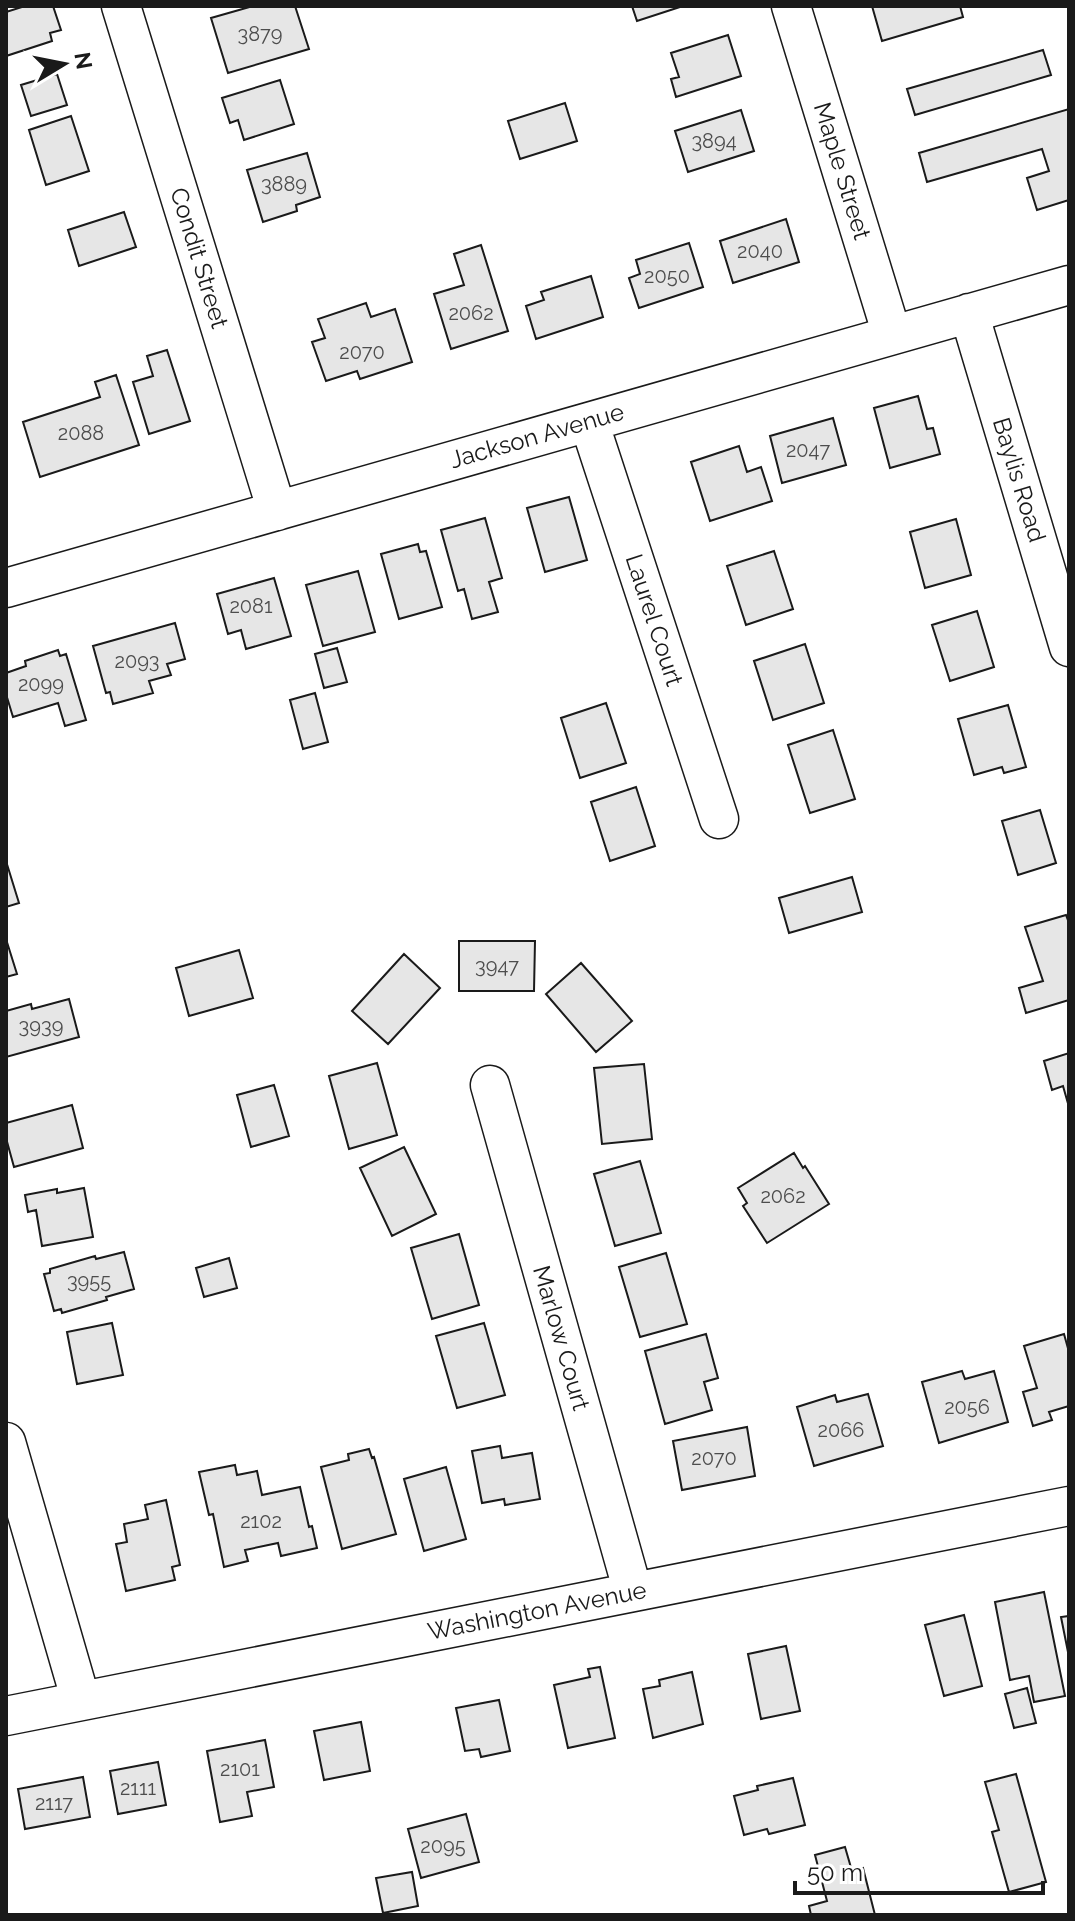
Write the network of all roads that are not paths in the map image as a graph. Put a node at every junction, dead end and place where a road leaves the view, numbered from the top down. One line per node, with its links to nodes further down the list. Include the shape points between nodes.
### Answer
1 (121, 6): 7 (street, Condit Street)
2 (791, 6): 5 (street, Maple Street)
3 (1069, 285): 4 (street, Jackson Avenue)
4 (969, 313): 5 (street, Jackson Avenue); 9 (street, Baylis Road)
5 (892, 335): 6 (street, Jackson Avenue)
6 (589, 422): 7 (street, Jackson Avenue); 10 (street, Laurel Court)
7 (277, 511): 8 (street, Jackson Avenue)
8 (6, 588)
9 (1069, 647)
10 (719, 819)
11 (490, 1085): 14 (street, Marlow Court)
12 (6, 1442): 15 (street)
13 (1069, 1506): 14 (street, Washington Avenue)
14 (633, 1592): 15 (street, Washington Avenue)
15 (81, 1701): 16 (street, Washington Avenue)
16 (6, 1716)

